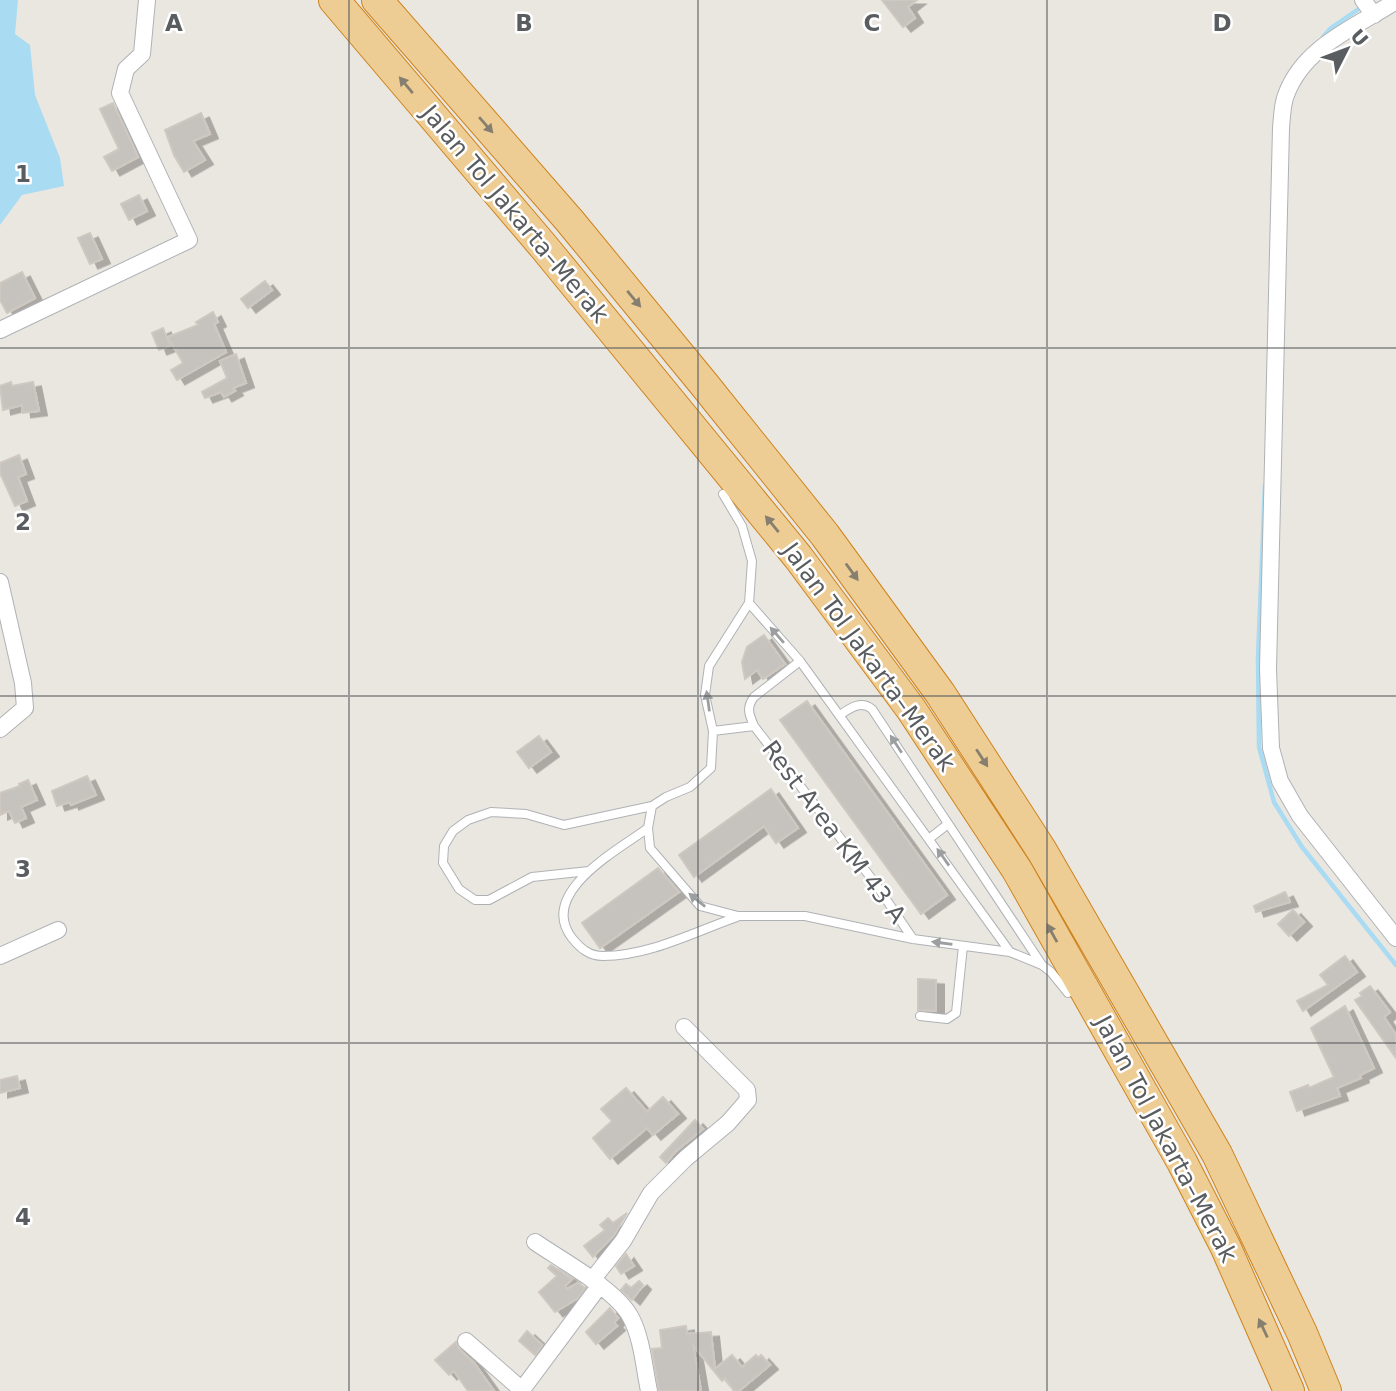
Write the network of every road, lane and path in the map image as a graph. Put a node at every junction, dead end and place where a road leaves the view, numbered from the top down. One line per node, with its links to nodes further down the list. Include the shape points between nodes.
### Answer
1 (146, 0): 7 (street, via 142,54 126,69 120,93 189,240)
2 (334, 0): 6 (highway, Jalan Tol Jakarta–Merak, one-way to 2)
3 (377, 0): 39 (highway, Jalan Tol Jakarta–Merak, one-way to 39, via 569,220 703,383 825,535 940,693 1042,851 1217,1154)
4 (1396, 1): 5 (street)
5 (1367, 6): 23 (street, via 1309,59 1285,96 1280,153 1269,722 1280,781 1300,816)
6 (544, 247): 8 (highway, via 695,449); 33 (highway, Jalan Tol Jakarta–Merak, one-way to 6, via 1017,870 911,709 798,556)
7 (0, 330)
8 (723, 494): 10 (lane, via 743,526 752,561)
9 (0, 582): 14 (street, via 25,708)
10 (749, 603): 11 (lane, one-way to 10); 15 (lane, one-way to 10, via 705,695 709,666)
11 (800, 661): 12 (lane); 13 (lane, Rest Area KM 43 A, via 754,697 748,709)
12 (840, 715): 17 (lane, Rest Area KM 43 A, one-way to 12, via 873,709 865,704 853,706); 19 (lane)
13 (754, 726): 15 (lane, Rest Area KM 43 A); 24 (lane, Rest Area KM 43 A)
14 (0, 729)
15 (713, 731): 16 (lane, via 711,768 690,787)
16 (652, 806): 18 (lane); 20 (lane, via 564,825 526,814 491,812 468,820 453,831 444,846 443,863 458,888 475,900 489,900 532,877)
17 (948, 824): 19 (lane); 28 (lane, Rest Area KM 43 A)
18 (648, 828): 20 (lane, Rest Area KM 43 A); 21 (lane, Rest Area KM 43 A, one-way to 18, via 700,906 650,848)
19 (930, 838): 26 (lane, one-way to 19)
20 (589, 871): 21 (lane, Rest Area KM 43 A, via 570,891 562,910 571,937 587,954 643,951)
21 (738, 916): 24 (lane, Rest Area KM 43 A, via 805,916)
22 (58, 930): 27 (street)
23 (1396, 938)
24 (913, 939): 25 (lane, Rest Area KM 43 A, one-way to 24)
25 (963, 946): 26 (lane, Rest Area KM 43 A); 30 (lane, via 956,1013 947,1019)
26 (1010, 952): 28 (lane, Rest Area KM 43 A)
27 (0, 956)
28 (1042, 965): 29 (lane, Rest Area KM 43 A)
29 (1068, 993): 33 (highway, via 1165,1157)
30 (920, 1017)
31 (684, 1027): 34 (street, via 747,1090 748,1100 651,1194)
32 (535, 1242): 34 (street)
33 (1226, 1248): 38 (highway, Jalan Tol Jakarta–Merak, one-way to 33)
34 (596, 1283): 36 (street); 37 (street, via 630,1315)
35 (466, 1341): 36 (street)
36 (522, 1391)
37 (649, 1391)
38 (1290, 1391)
39 (1326, 1391)

